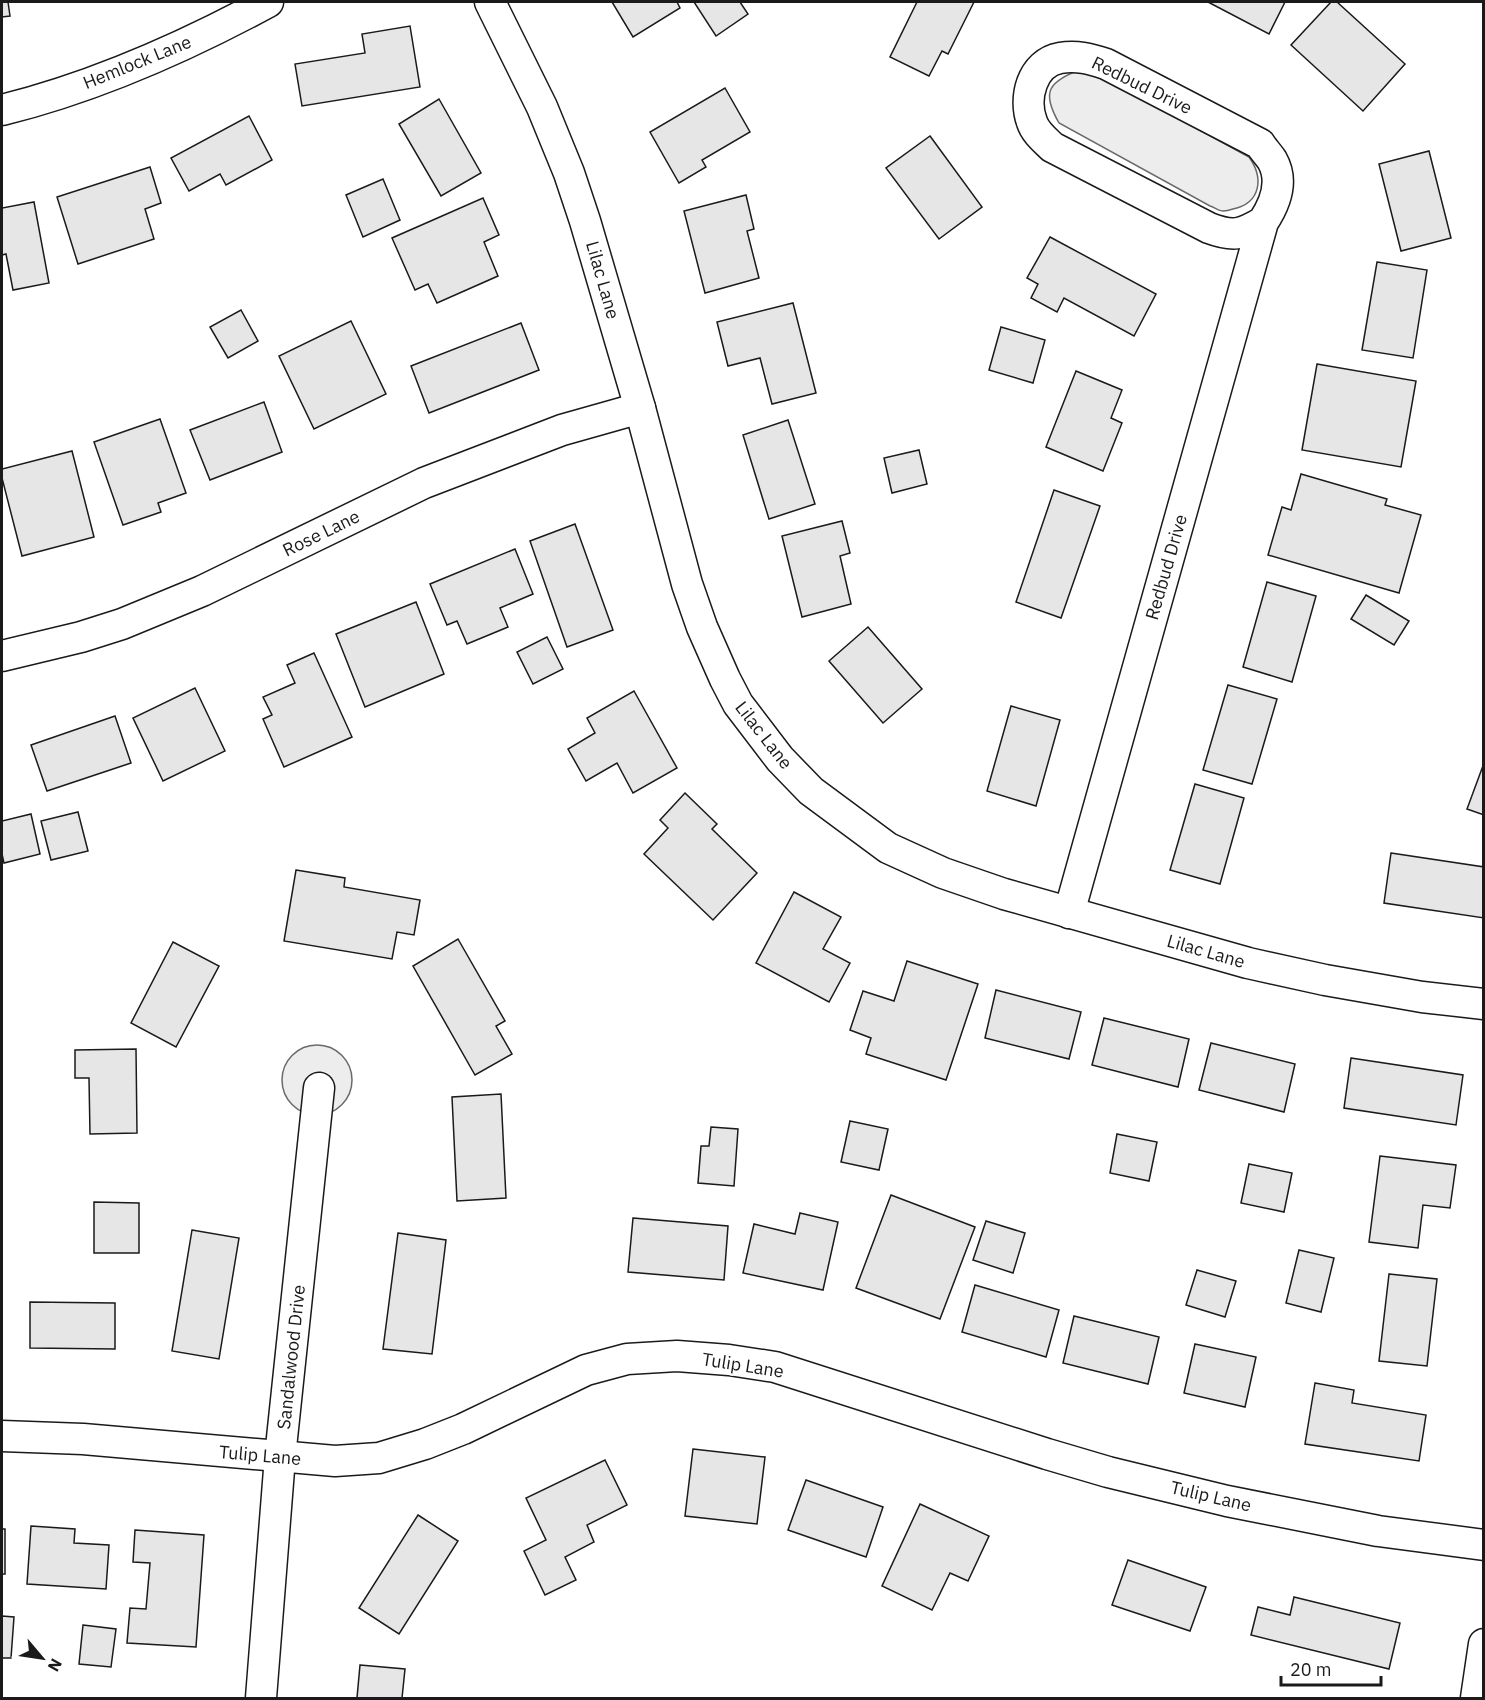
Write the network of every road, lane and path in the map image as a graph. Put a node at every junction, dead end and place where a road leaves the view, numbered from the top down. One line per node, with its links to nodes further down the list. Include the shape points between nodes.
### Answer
1 (268, 2): 3 (street, Hemlock Lane, via 102,80)
2 (490, 2): 5 (street, Lilac Lane, via 542,107 569,173)
3 (2, 110)
4 (1263, 222): 4 (street, Redbud Drive, via 1272,208 1278,176 1260,144 1088,58 1058,58 1034,76 1028,107 1032,124 1052,147 1224,234 1238,234); 7 (street, Redbud Drive)
5 (640, 408): 6 (street, Rose Lane, via 562,429 424,483 202,591 122,624); 7 (street, Lilac Lane, via 702,627 738,704 780,759 811,791 888,848 943,873)
6 (2, 656)
7 (1069, 913): 8 (street, Lilac Lane, via 1248,963 1325,980)
8 (1484, 1004)
9 (319, 1088): 11 (street, Sandalwood Drive)
10 (2, 1436): 11 (street, Tulip Lane, via 83,1439)
11 (280, 1457): 12 (street, Tulip Lane, via 335,1461 379,1458 463,1429 586,1370 627,1359 677,1356 775,1367 1047,1454 1227,1501 1378,1531); 14 (street, Sandalwood Drive)
12 (1484, 1545)
13 (1484, 1644): 15 (street)
14 (261, 1698)
15 (1476, 1698)

